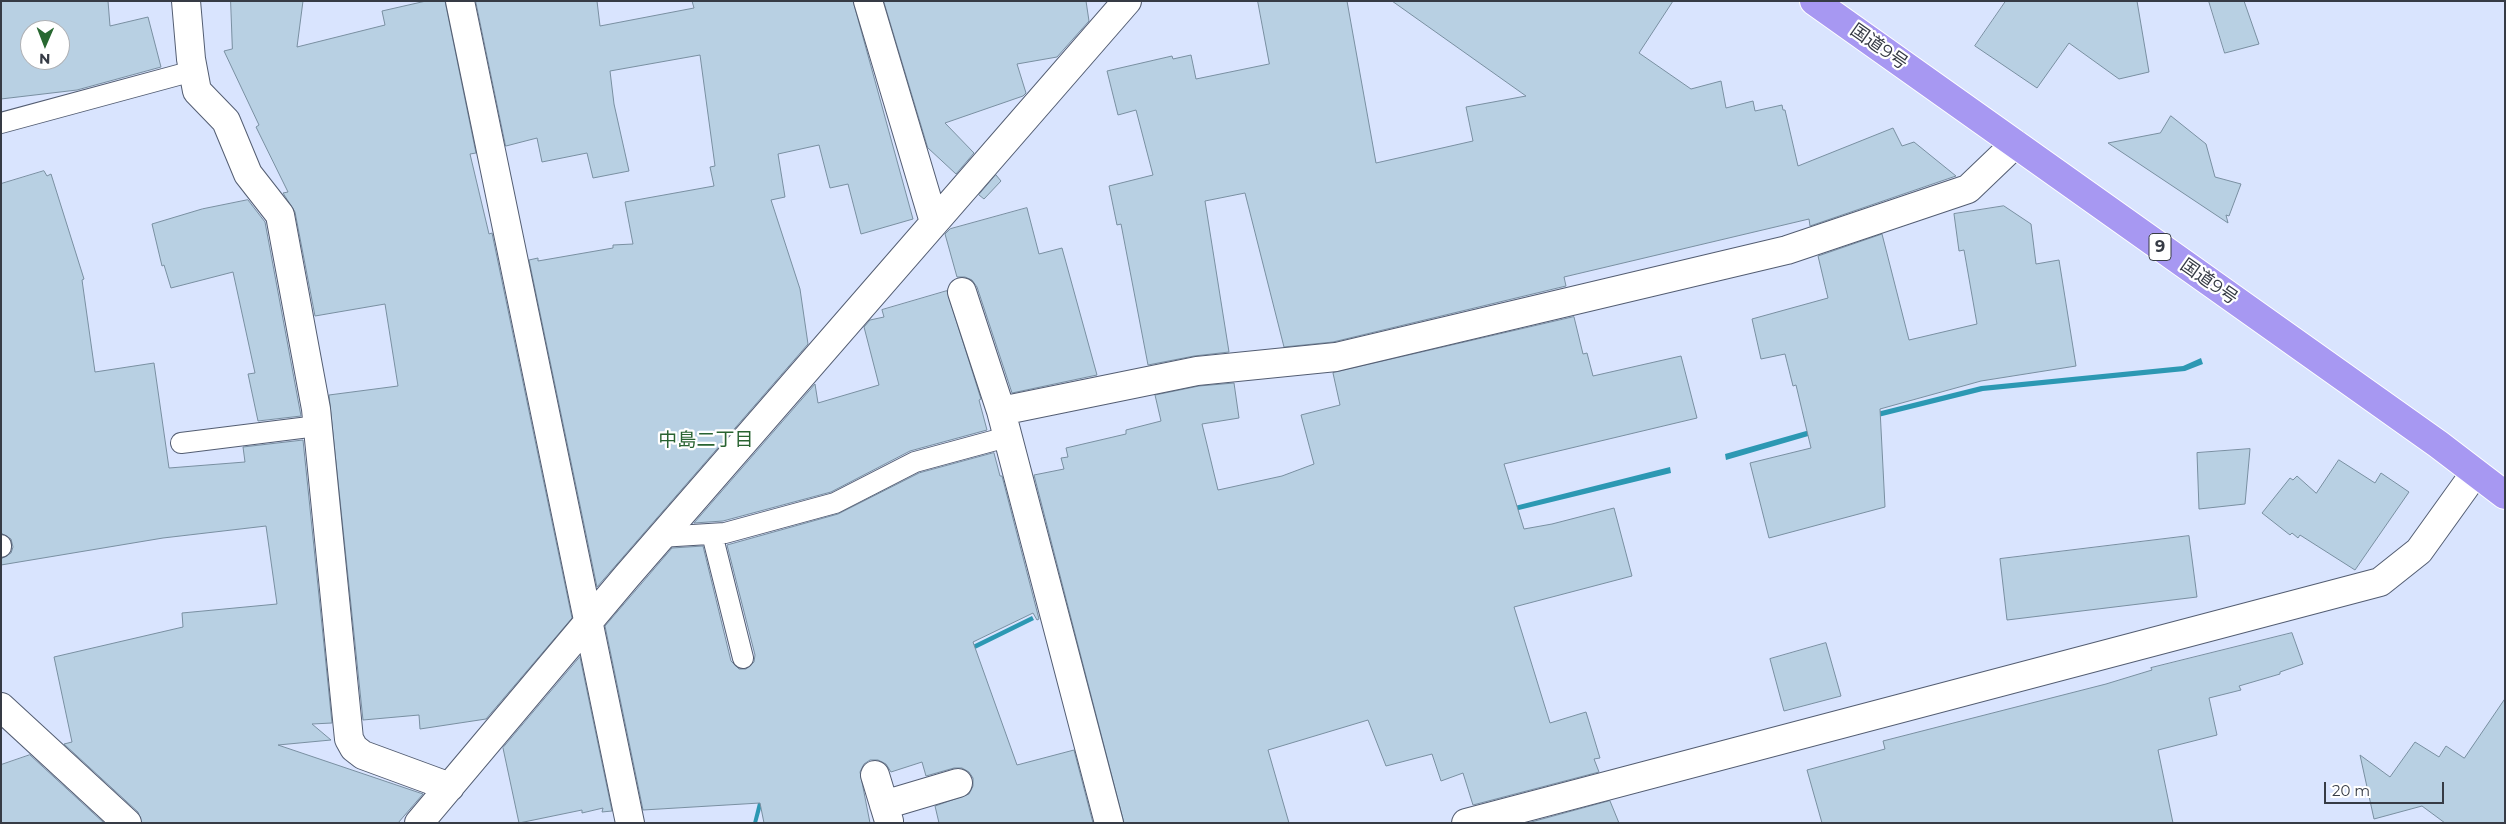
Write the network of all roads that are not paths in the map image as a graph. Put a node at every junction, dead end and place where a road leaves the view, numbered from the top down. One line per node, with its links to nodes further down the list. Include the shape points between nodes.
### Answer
1 (186, 1): 6 (street)
2 (460, 1): 19 (street)
3 (868, 1): 9 (street)
4 (1127, 1): 9 (street)
5 (1814, 1): 8 (highway, 国道9号 / 9)
6 (193, 71): 7 (lane); 12 (street, via 197,91 226,121 248,174 280,216)
7 (1, 123)
8 (2015, 144): 11 (street, via 1968,189 1787,250 1336,357 1197,371); 15 (highway, 国道9号 / 9)
9 (934, 222): 18 (street)
10 (962, 292): 11 (street)
11 (1001, 410): 13 (street)
12 (317, 426): 14 (lane); 24 (street, via 350,739 354,748 363,754)
13 (1007, 436): 17 (lane, via 915,462 835,503); 30 (street)
14 (181, 443)
15 (2476, 474): 16 (highway, 国道9号 / 9); 26 (street, via 2419,551 2380,582)
16 (2505, 495)
17 (712, 534): 18 (lane); 20 (lane)
18 (660, 537): 19 (street)
19 (590, 621): 24 (street); 29 (street)
20 (743, 658)
21 (1, 707): 27 (street)
22 (875, 775): 25 (street)
23 (958, 783): 25 (street)
24 (450, 787): 28 (street)
25 (887, 814)
26 (1514, 816): 31 (street)
27 (127, 823)
28 (419, 823)
29 (630, 823)
30 (1109, 823)
31 (1466, 823)

